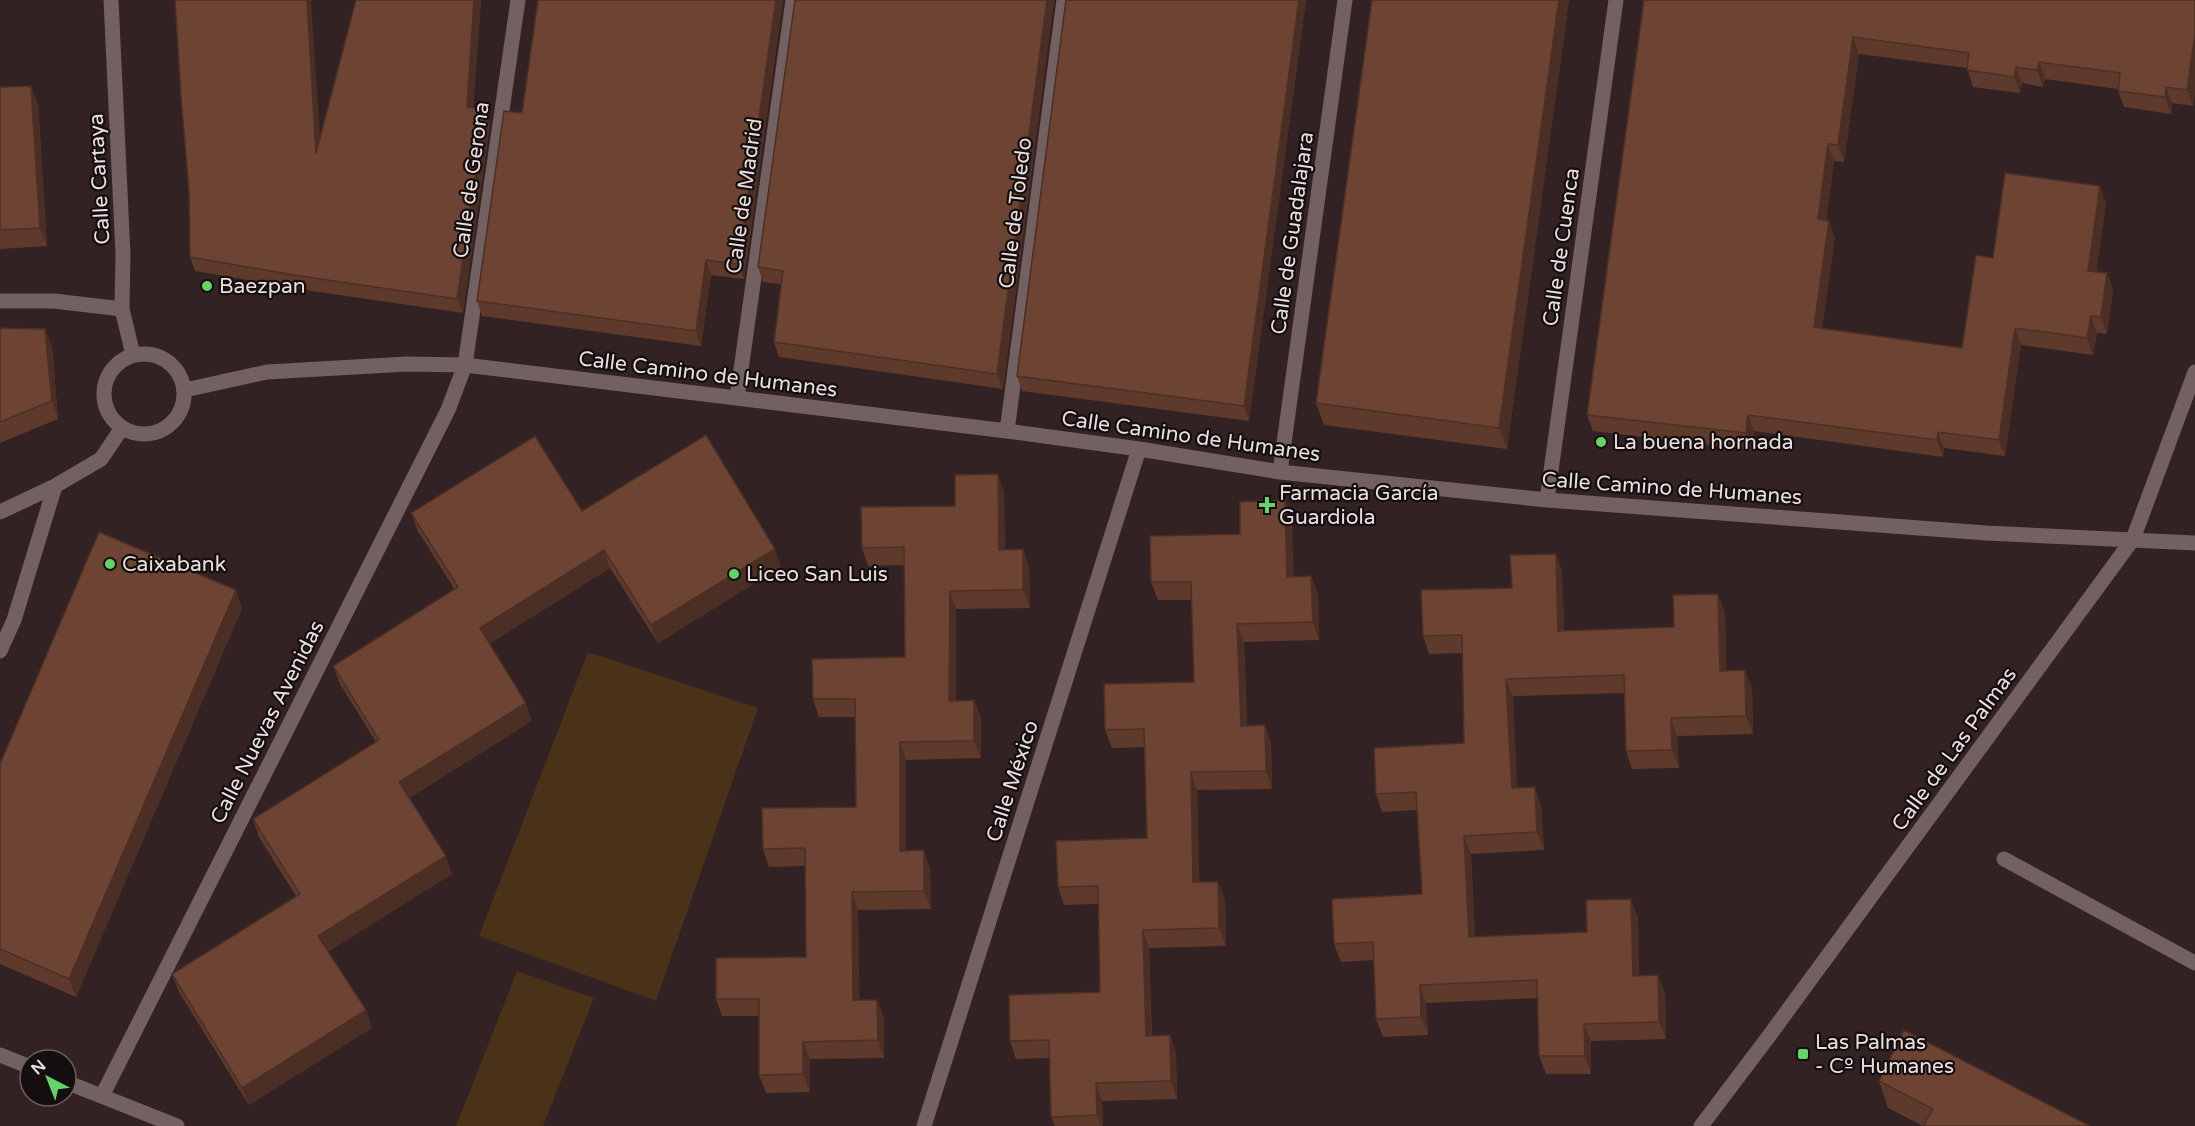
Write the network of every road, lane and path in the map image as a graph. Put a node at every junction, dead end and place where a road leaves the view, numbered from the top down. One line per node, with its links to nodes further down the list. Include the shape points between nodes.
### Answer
1 (111, 0): 8 (street, Calle Cartaya)
2 (518, 0): 10 (street, Calle de Gerona)
3 (793, 0): 13 (street, Calle de Madrid)
4 (1064, 0): 15 (street, Calle de Toledo)
5 (1346, 0): 17 (street, Calle de Guadalajara)
6 (1616, 0): 19 (street, Calle de Cuenca)
7 (0, 301): 8 (street, via 54,301)
8 (122, 309): 9 (street, Calle Cartaya)
9 (133, 354): 12 (street, via 151,354 167,360 179,373); 14 (street, via 114,367 103,388 110,418)
10 (465, 365): 12 (street, Calle Camino de Humanes, via 407,364 267,372); 13 (street, Calle Camino de Humanes); 29 (street, Calle Nuevas Avenidas, via 448,410)
11 (2195, 372): 21 (street, Calle de Las Palmas)
12 (184, 390): 14 (street, via 182,408 172,423 157,433 139,435)
13 (738, 398): 15 (street, Calle Camino de Humanes)
14 (122, 428): 18 (street, via 101,459)
15 (1007, 431): 16 (street, Calle Camino de Humanes)
16 (1139, 449): 17 (street, Calle Camino de Humanes); 31 (street, Calle México)
17 (1280, 472): 19 (street, Calle Camino de Humanes)
18 (55, 486): 20 (street); 23 (street, via 14,620)
19 (1547, 500): 21 (street, Calle Camino de Humanes, via 1986,533)
20 (0, 512)
21 (2133, 539): 22 (street, Calle Camino de Humanes); 32 (street, Calle de Las Palmas)
22 (2195, 543)
23 (0, 651)
24 (2004, 859): 25 (street)
25 (2195, 963)
26 (0, 1055): 27 (street)
27 (18, 1062)
28 (78, 1087): 29 (street)
29 (102, 1096): 30 (street)
30 (177, 1126)
31 (924, 1126)
32 (1701, 1126)

